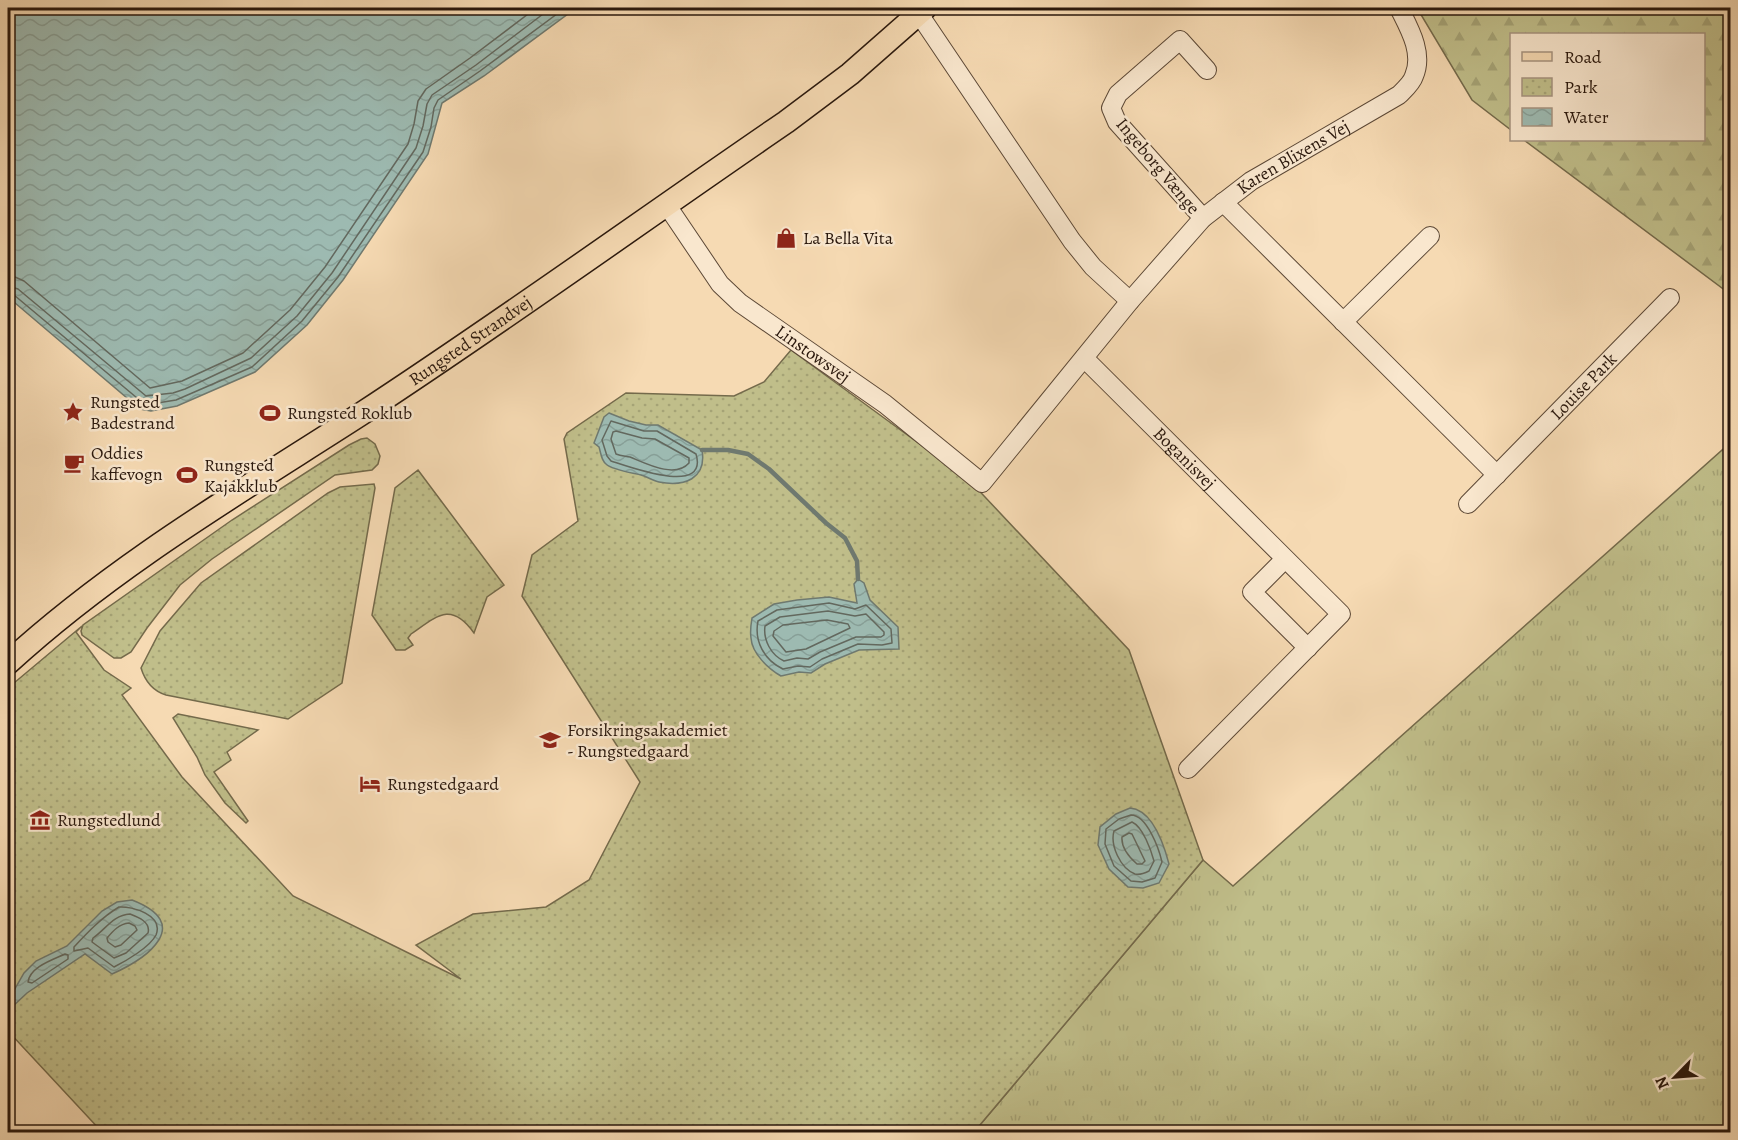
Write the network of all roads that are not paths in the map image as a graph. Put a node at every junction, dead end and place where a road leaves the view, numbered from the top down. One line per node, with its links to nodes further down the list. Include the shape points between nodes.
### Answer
1 (1399, 8): 4 (street, Karen Blixens Vej, via 1414,40 1418,61 1414,78 1399,95 1251,180)
2 (922, 11): 5 (main road, Rungsted Strandvej, via 799,113); 9 (street, via 1072,241)
3 (1207, 70): 6 (street, Ingeborg Vænge, via 1180,40 1118,94 1112,108 1117,122)
4 (1223, 202): 6 (street, Karen Blixens Vej); 10 (street)
5 (666, 204): 13 (street, Linstowsvej, via 720,284 740,303 885,404); 17 (main road, Rungsted Strandvej, via 361,414 157,545)
6 (1203, 218): 9 (street, Karen Blixens Vej)
7 (1430, 236): 10 (street)
8 (1670, 298): 12 (street, Louise Park)
9 (1130, 301): 11 (street, Karen Blixens Vej)
10 (1343, 322): 12 (street)
11 (1084, 358): 13 (street, Karen Blixens Vej); 15 (street, Boganisvej)
12 (1497, 475): 14 (street, Louise Park)
13 (982, 483)
14 (1468, 504)
15 (1285, 559): 16 (street, via 1252,592); 16 (street, Boganisvej, via 1341,614)
16 (1308, 648): 18 (street, Boganisvej)
17 (8, 663)
18 (1188, 769)

